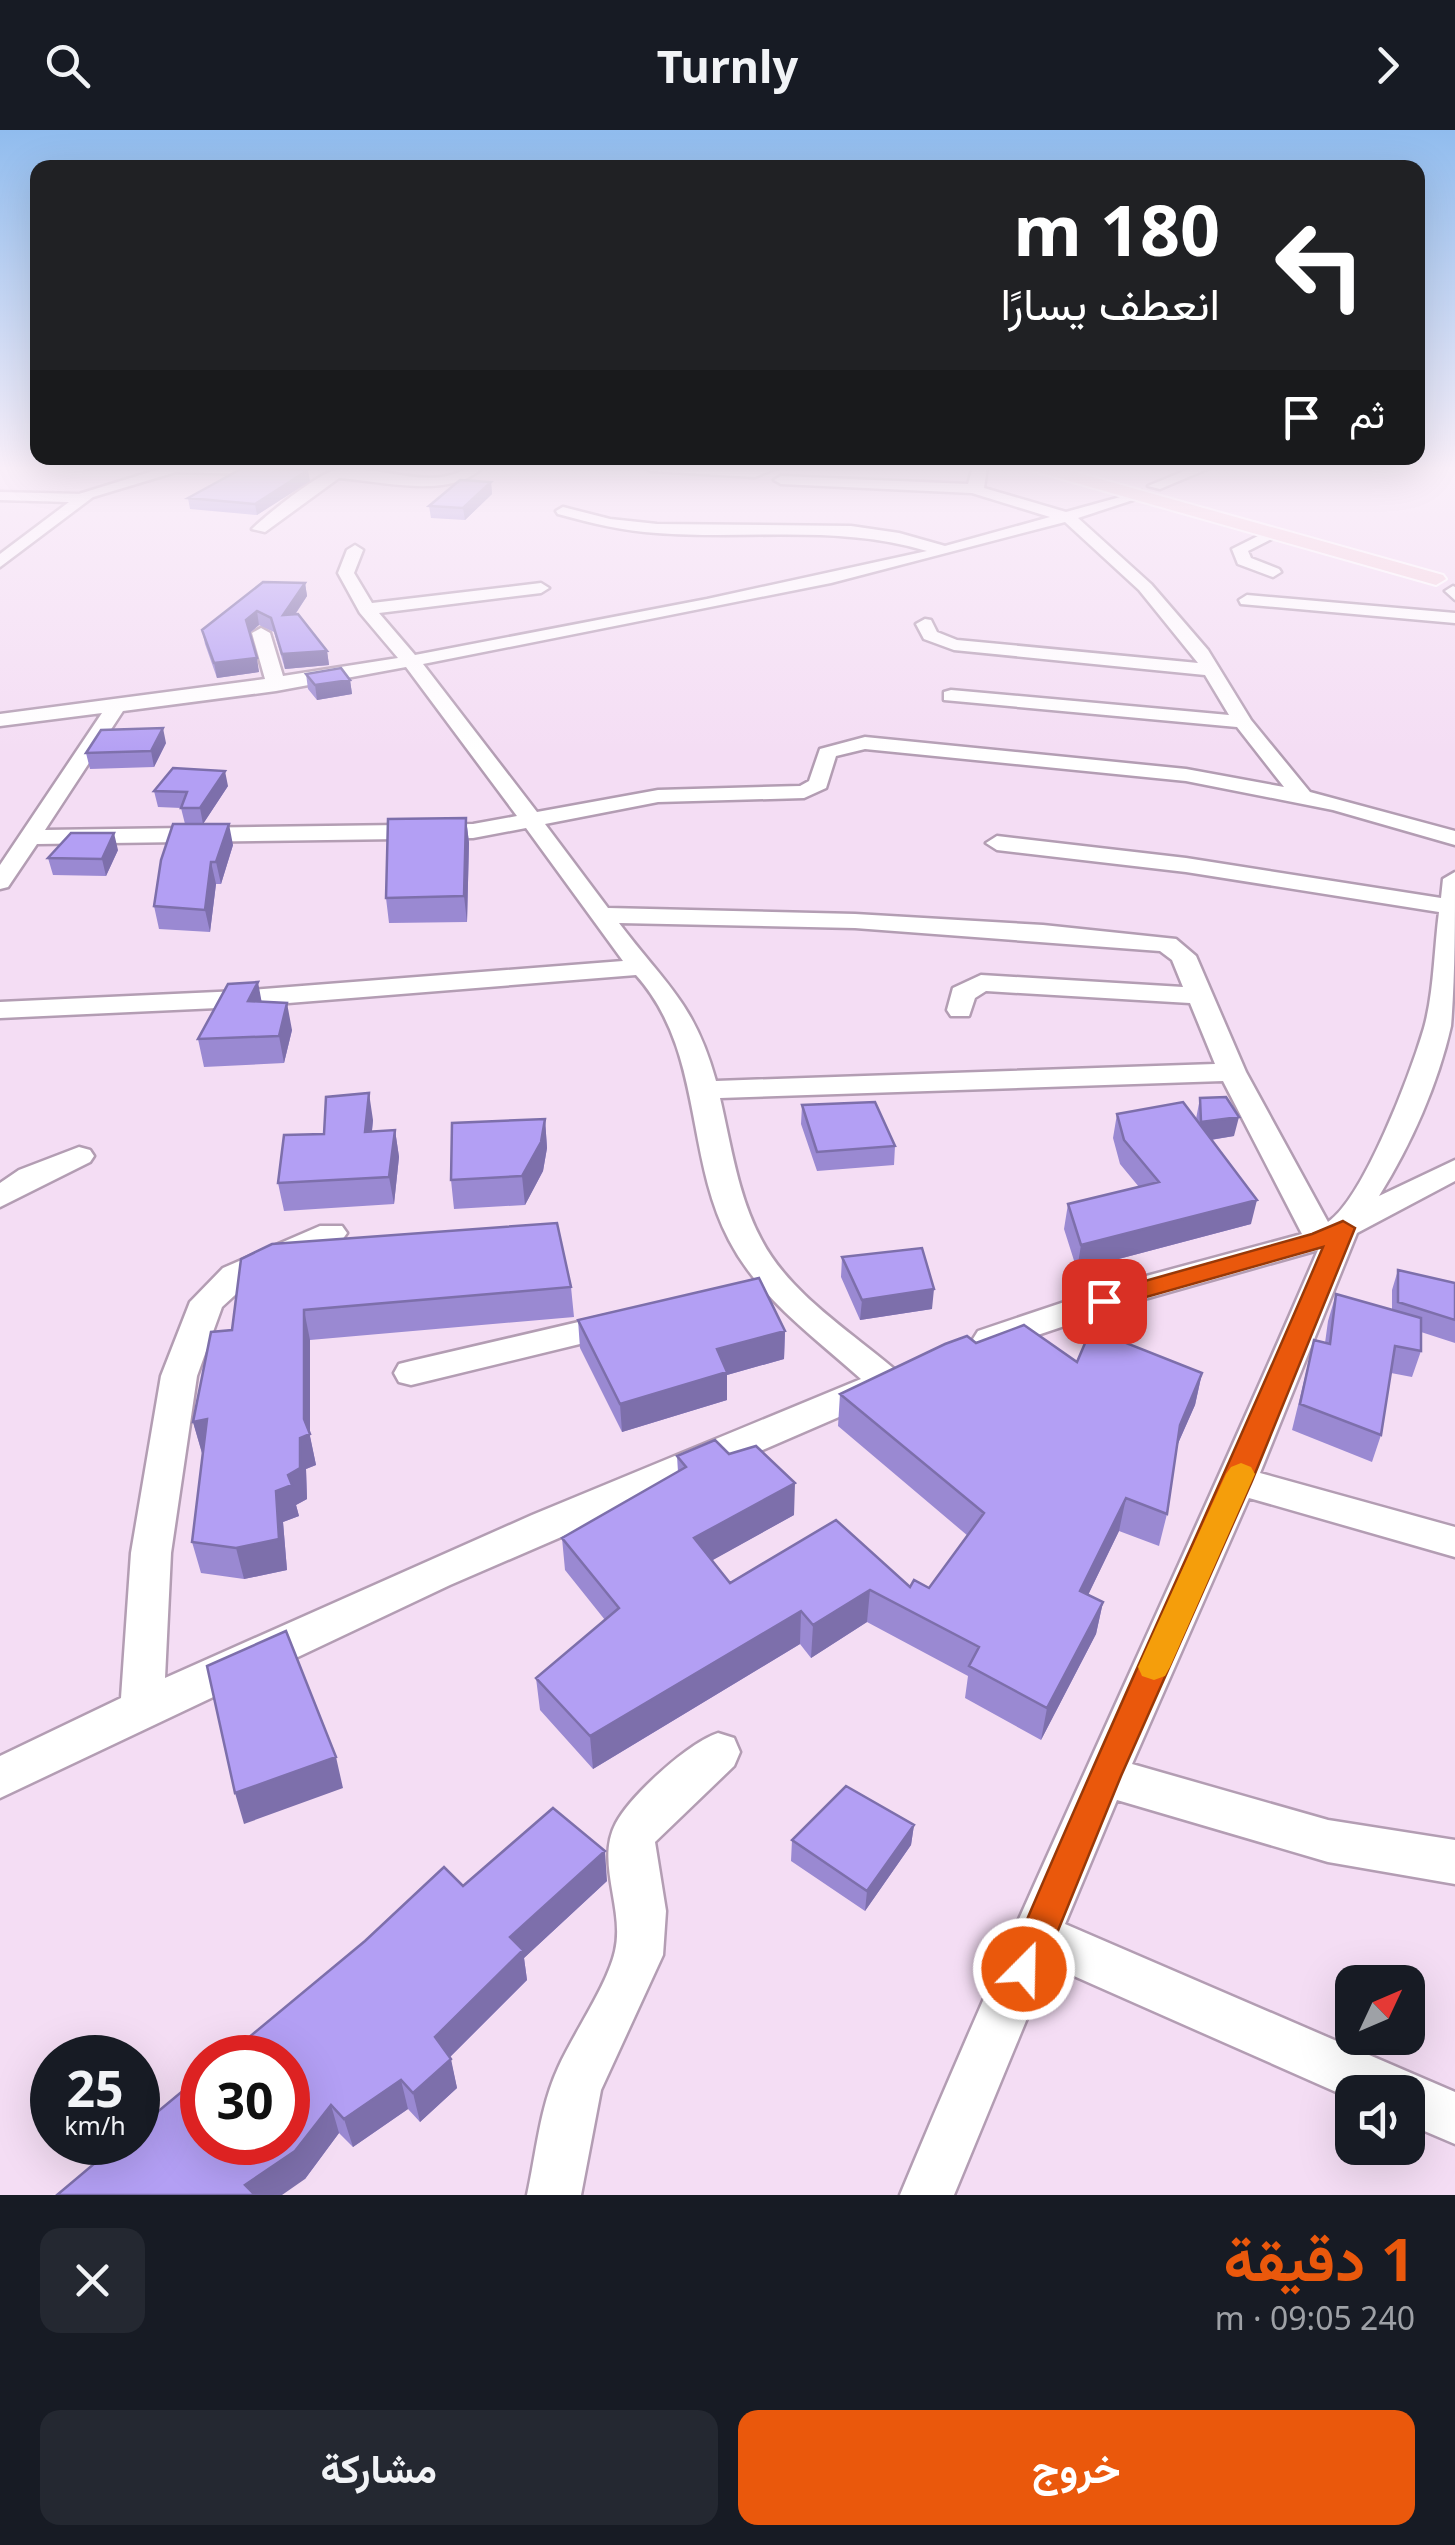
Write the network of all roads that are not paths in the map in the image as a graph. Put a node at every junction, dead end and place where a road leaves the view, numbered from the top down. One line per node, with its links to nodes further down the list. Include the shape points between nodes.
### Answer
1 (350, 563): 11 (street, via 346,573)
2 (888, 563): 15 (street)
3 (1120, 563): 16 (street)
4 (1250, 563): 7 (street)
5 (1382, 563): 8 (main road)
6 (1387, 563): 8 (main road)
7 (1272, 572)
8 (1451, 583)
9 (541, 588): 11 (street)
10 (1247, 600): 12 (street)
11 (366, 609): 15 (street)
12 (1455, 618)
13 (925, 624): 16 (street, via 940,641 970,647)
14 (261, 633): 17 (street)
15 (414, 663): 17 (street); 23 (street)
16 (1212, 670): 21 (street)
17 (276, 685): 19 (street)
18 (951, 696): 21 (street)
19 (116, 707): 20 (street); 24 (street)
20 (0, 720)
21 (1243, 722): 22 (street)
22 (1302, 797): 23 (street, via 1186,774 864,742 826,754 819,784 804,792 658,796); 25 (street)
23 (532, 820): 24 (street, via 473,831); 29 (street)
24 (31, 837): 27 (street)
25 (1455, 838)
26 (997, 843): 28 (street)
27 (0, 882)
28 (1454, 893): 40 (street, via 1438,1025 1417,1088 1383,1166)
29 (600, 915): 30 (street); 31 (street, via 764,916 1150,940 1177,948)
30 (639, 967): 32 (street, via 240,999); 35 (street, via 684,1023)
31 (1199, 996): 33 (street, via 981,983 962,994); 34 (street)
32 (0, 1010)
33 (960, 1010)
34 (1232, 1072): 35 (street); 40 (street)
35 (703, 1090): 41 (street, via 726,1193 745,1240)
36 (79, 1156): 38 (street)
37 (1455, 1169): 40 (street)
38 (0, 1196)
39 (331, 1233): 50 (street, via 235,1276 207,1302 179,1376 151,1553)
40 (1332, 1234): 44 (street, via 1136,1290); 48 (street)
41 (780, 1285): 42 (street); 47 (street)
42 (744, 1294)
43 (651, 1316): 46 (street)
44 (958, 1352)
45 (922, 1367): 47 (street)
46 (411, 1373)
47 (888, 1382): 50 (street, via 701,1458)
48 (1238, 1481): 49 (street); 52 (street)
49 (1455, 1542)
50 (142, 1707): 53 (street)
51 (718, 1752): 59 (street, via 633,1836 642,1910 639,1955 576,2087)
52 (1104, 1776): 54 (street, via 1328,1841); 55 (street)
53 (0, 1778)
54 (1455, 1862)
55 (1038, 1936): 56 (street); 60 (street)
56 (1357, 2075)
57 (1425, 2105): 58 (street)
58 (1455, 2118)
59 (554, 2195)
60 (927, 2195)

